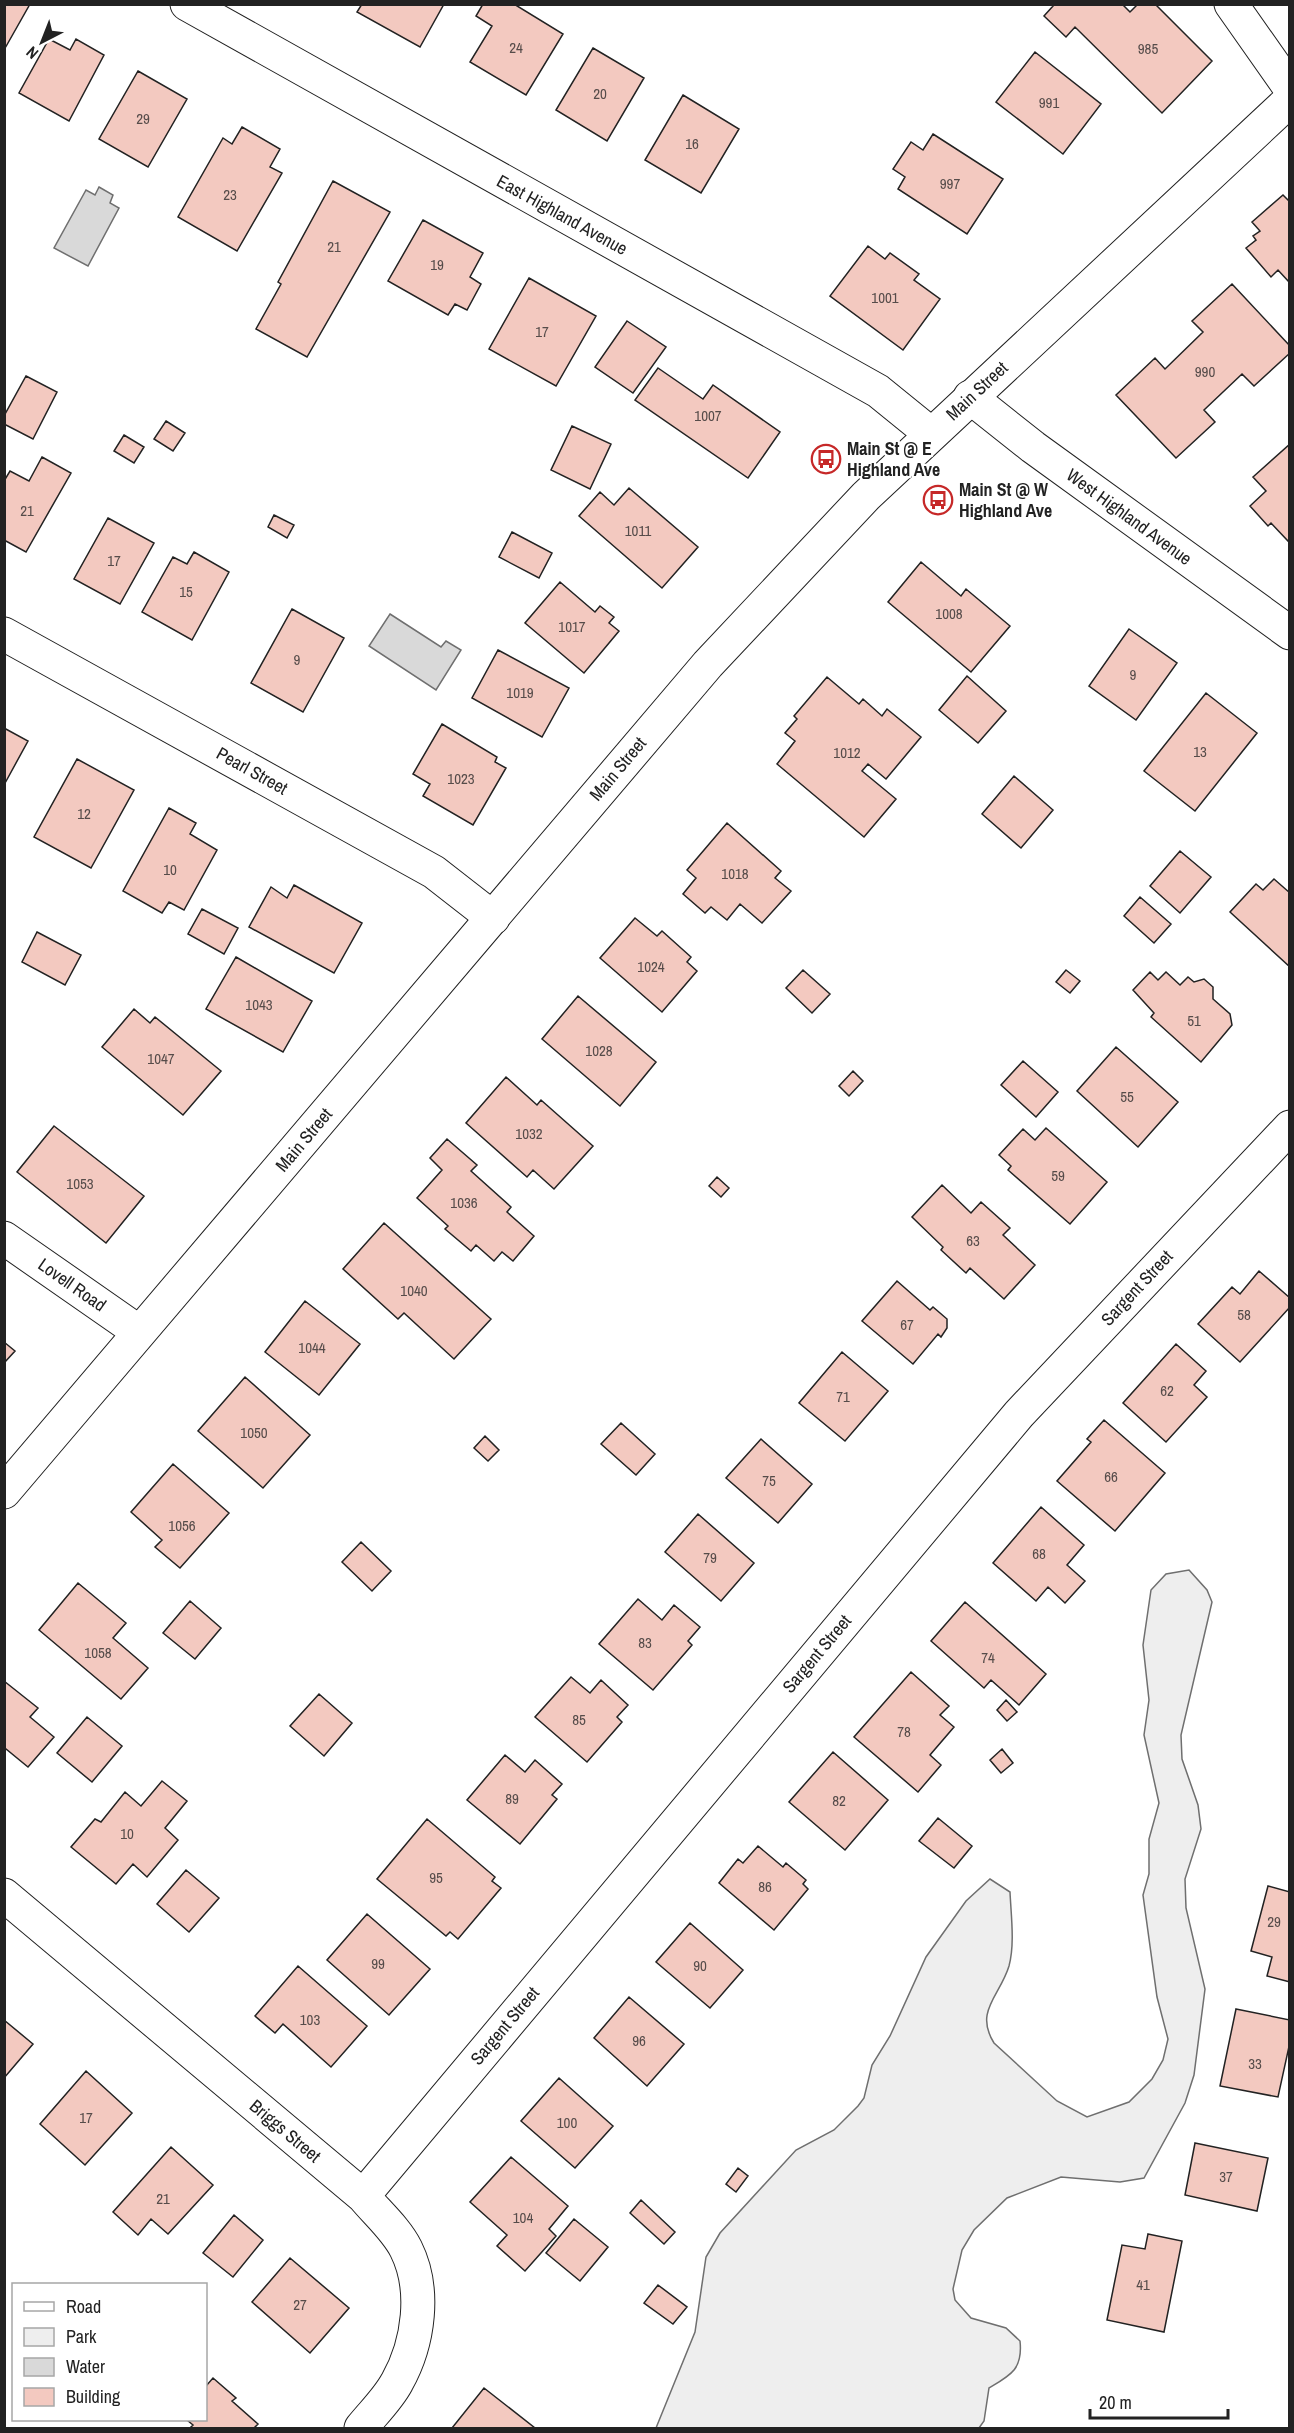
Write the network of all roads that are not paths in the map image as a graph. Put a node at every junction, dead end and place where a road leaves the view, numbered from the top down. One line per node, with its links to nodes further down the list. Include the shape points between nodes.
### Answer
1 (187, 4): 6 (street, East Highland Avenue, via 878,390)
2 (1231, 4): 3 (street)
3 (1290, 88)
4 (1290, 100): 5 (street, Main Street)
5 (970, 397): 6 (street, Main Street); 7 (street, West Highland Avenue, via 1042,454)
6 (931, 434): 9 (street, Main Street, via 826,535 716,655)
7 (1290, 633)
8 (4, 634): 9 (street, Pearl Street, via 434,872)
9 (493, 918): 12 (street, Main Street)
10 (1290, 1127): 15 (street, Sargent Street, via 1019,1414)
11 (4, 1238): 12 (street, Lovell Road)
12 (139, 1332): 13 (street, Main Street)
13 (4, 1492)
14 (4, 1895): 15 (street, Briggs Street)
15 (363, 2196): 16 (street, Briggs Street, via 406,2249 415,2279 417,2310 414,2340 404,2369)
16 (361, 2428)

